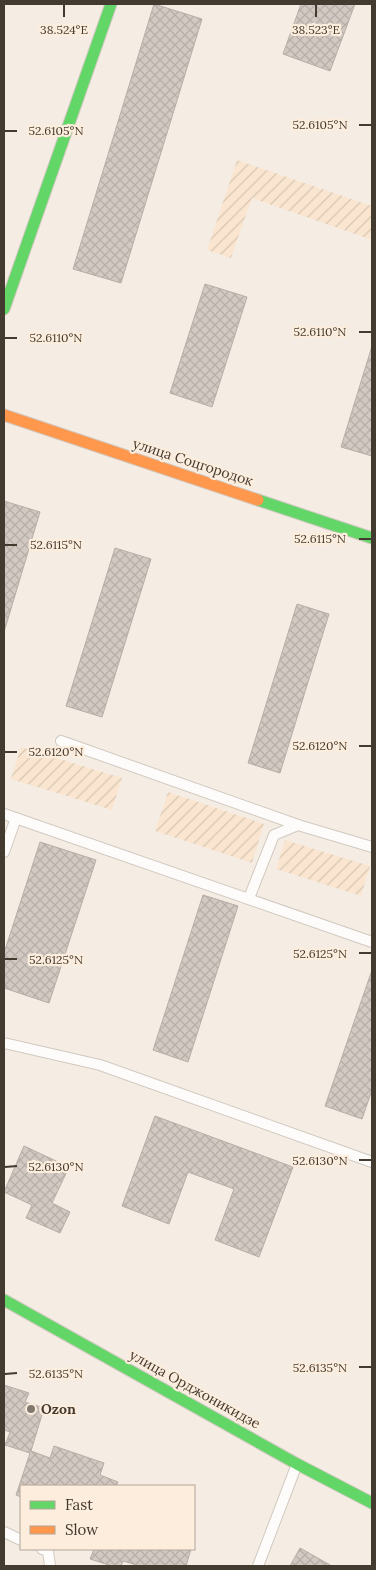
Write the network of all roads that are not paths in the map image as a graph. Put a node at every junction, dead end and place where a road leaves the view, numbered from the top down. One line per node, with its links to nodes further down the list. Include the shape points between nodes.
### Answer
1 (111, 4): 2 (street)
2 (4, 309)
3 (4, 415): 4 (street, улица Соцгородок)
4 (372, 538)
5 (61, 741): 8 (lane)
6 (4, 814): 7 (lane)
7 (16, 818): 10 (lane); 11 (lane)
8 (298, 825): 9 (lane); 11 (lane, via 274,835)
9 (372, 847)
10 (4, 852)
11 (249, 898): 12 (lane)
12 (372, 942)
13 (4, 1043): 14 (lane, via 100,1065)
14 (372, 1162)
15 (4, 1300): 16 (street, улица Орджоникидзе)
16 (297, 1464): 17 (street, улица Орджоникидзе); 22 (lane)
17 (372, 1503)
18 (4, 1532): 19 (lane)
19 (20, 1540)
20 (45, 1550): 21 (lane, via 48,1551)
21 (50, 1566)
22 (258, 1566)

